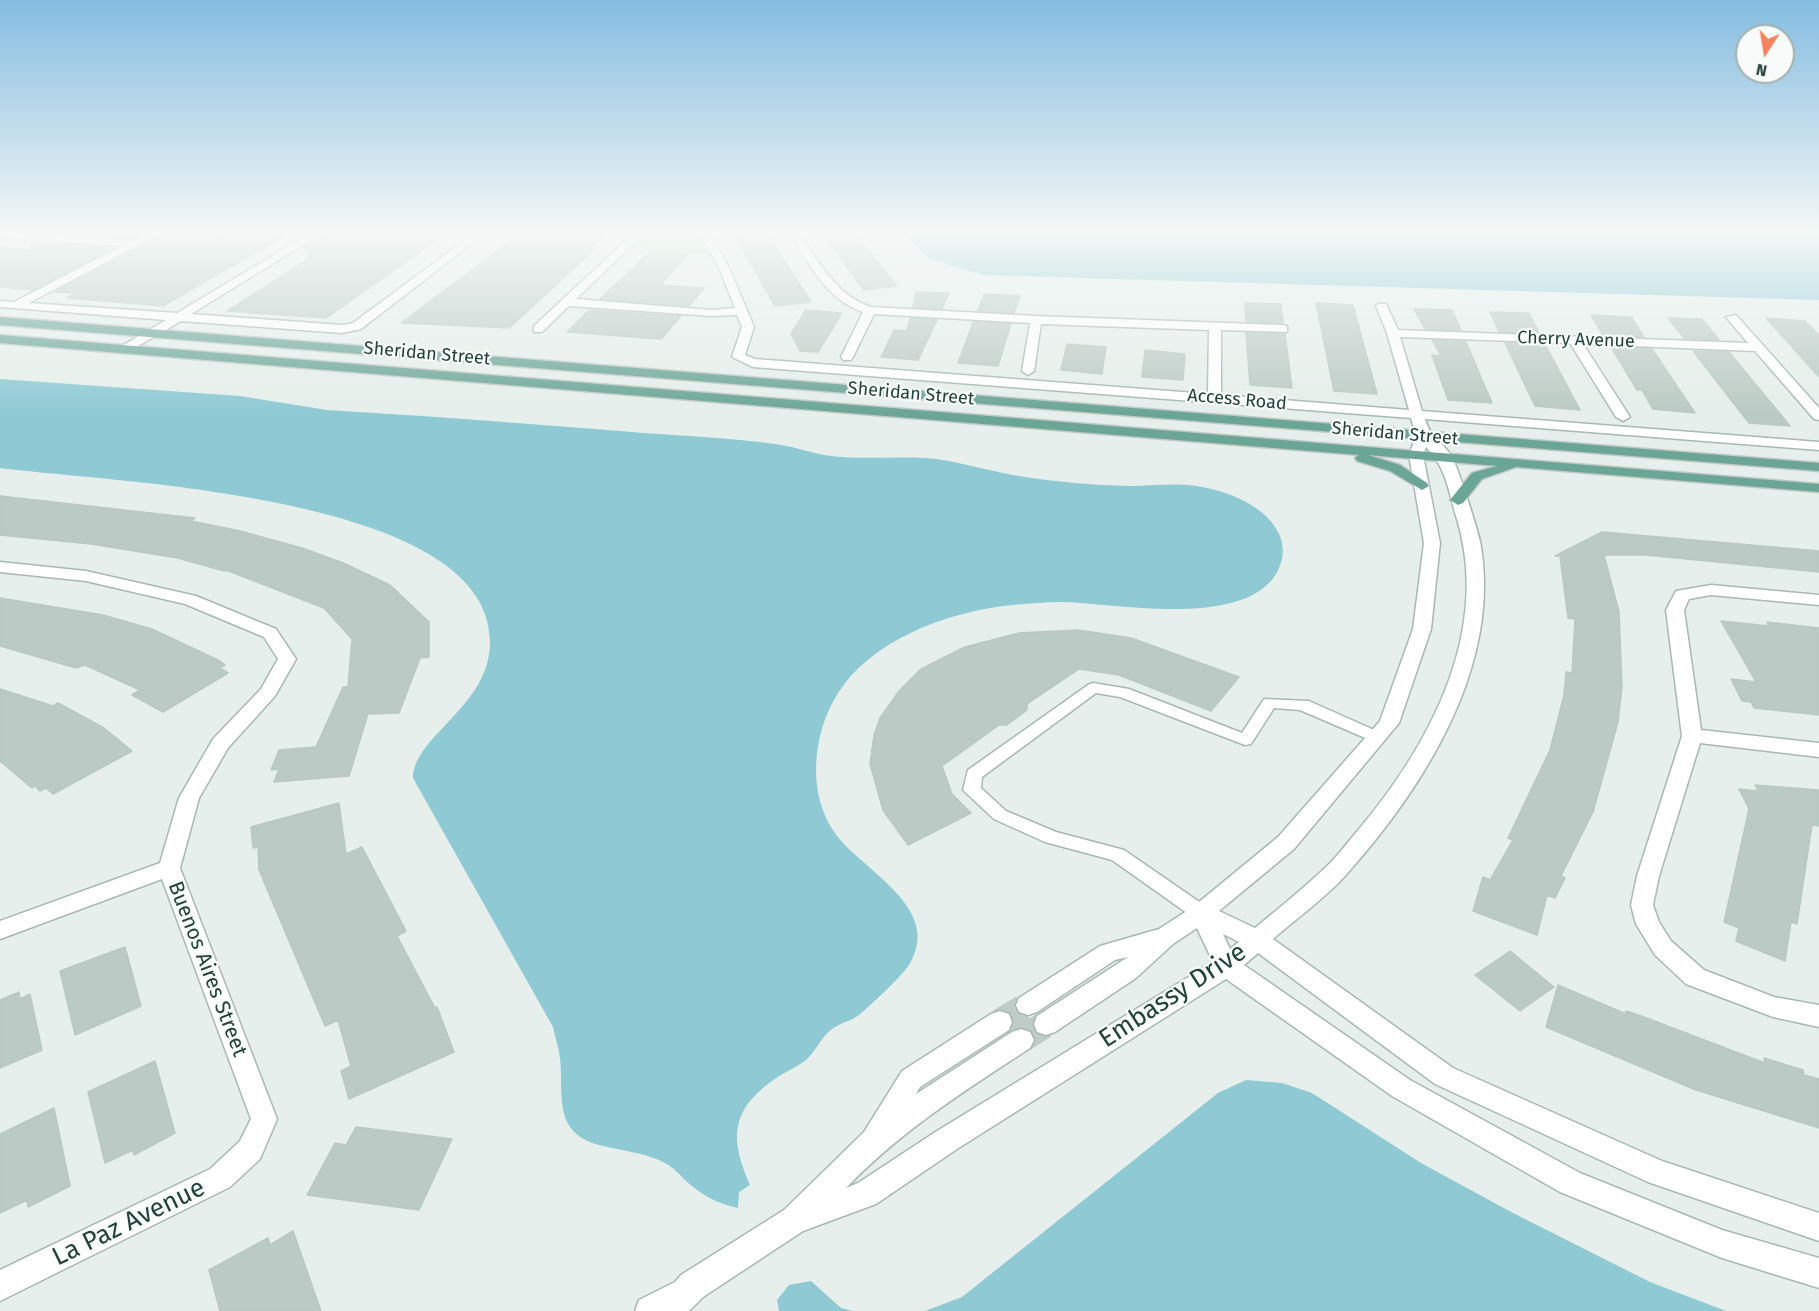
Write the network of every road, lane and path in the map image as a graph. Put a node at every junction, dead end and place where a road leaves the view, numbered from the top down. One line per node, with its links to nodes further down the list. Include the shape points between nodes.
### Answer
1 (41, 292): 9 (street)
2 (220, 292): 14 (street)
3 (402, 292): 14 (street, via 357,326 342,329)
4 (577, 292): 7 (street)
5 (734, 292): 12 (street)
6 (836, 292): 11 (street, via 851,304)
7 (566, 302): 12 (street, via 712,313); 17 (street)
8 (0, 304): 9 (street)
9 (16, 305): 14 (street)
10 (1382, 306): 21 (street, Embassy Drive)
11 (870, 310): 15 (street); 26 (street)
12 (742, 311): 26 (street, Access Road, via 748,327 738,357 743,361)
13 (1732, 317): 24 (street)
14 (178, 318): 20 (street)
15 (1036, 320): 18 (street); 27 (street)
16 (0, 321): 20 (main road, Sheridan Street)
17 (538, 328)
18 (1215, 328): 19 (street); 28 (street)
19 (1283, 329)
20 (153, 333): 25 (street); 29 (main road, Sheridan Street)
21 (1393, 333): 23 (street, Cherry Avenue); 30 (street, Embassy Drive)
22 (0, 339): 25 (main road, Sheridan Street)
23 (1574, 340): 24 (street, Cherry Avenue); 32 (street)
24 (1758, 347): 31 (street)
25 (126, 349): 35 (main road, Sheridan Street)
26 (845, 364): 27 (street, Access Road)
27 (1025, 378): 28 (street, Access Road); 29 (street)
28 (1214, 398): 30 (street, Access Road)
29 (1020, 403): 33 (main road, Sheridan Street)
30 (1416, 415): 33 (street, Embassy Drive); 34 (street, Access Road)
31 (1819, 416)
32 (1623, 417)
33 (1420, 445): 35 (main road, Sheridan Street); 36 (main road, Sheridan Street); 38 (main road, Sheridan Street); 39 (street, Embassy Drive)
34 (1819, 446)
35 (1320, 447): 39 (main road, via 1395,468)
36 (1445, 457): 37 (main road, Sheridan Street); 41 (street, Embassy Drive)
37 (1521, 464): 40 (main road, Sheridan Street); 41 (main road, via 1477,476)
38 (1819, 467)
39 (1422, 486): 45 (street, Embassy Drive, via 1432,543 1422,629 1389,723)
40 (1819, 488)
41 (1458, 500): 51 (street, Embassy Drive, via 1472,542 1476,603 1470,644 1436,735 1398,796 1336,871)
42 (0, 567): 47 (street, Buenos Aires Street, via 86,576 190,600 270,633 287,659 268,692 220,744 189,798)
43 (1819, 600): 44 (street, via 1711,590 1682,595 1675,610)
44 (1692, 736): 46 (street); 54 (street, via 1648,876 1642,905 1648,924 1663,948 1695,977 1773,1008)
45 (1377, 738): 48 (street, Embassy Drive, via 1286,843); 48 (lane, via 1303,705 1270,703 1245,740 1123,693 1093,688 975,774 972,790 1000,815 1051,837 1118,855)
46 (1819, 750)
47 (169, 868): 49 (street); 59 (street, Buenos Aires Street, via 264,1119)
48 (1201, 913): 50 (street, Embassy Drive); 51 (street); 52 (street)
49 (3, 922)
50 (1165, 937): 53 (street, Embassy Drive, via 1108,953); 56 (street, Embassy Drive, via 1128,971)
51 (1257, 940): 52 (street, Embassy Drive); 61 (street, via 1444,1076 1658,1173)
52 (1227, 966): 60 (street, Embassy Drive, via 866,1194); 62 (street, via 1401,1088 1569,1183 1722,1244)
53 (1028, 1005)
54 (1819, 1017)
55 (1000, 1022): 58 (street, Embassy Drive, via 911,1079)
56 (1046, 1024)
57 (1021, 1040): 58 (street, Embassy Drive)
58 (871, 1143): 60 (street, Embassy Drive)
59 (250, 1150): 63 (street, La Paz Avenue, via 220,1179)
60 (792, 1221): 64 (street, Embassy Drive)
61 (1819, 1227)
62 (1819, 1273)
63 (0, 1286)
64 (691, 1288): 65 (street, Embassy Drive); 66 (street, Embassy Drive)
65 (650, 1311)
66 (669, 1311)

